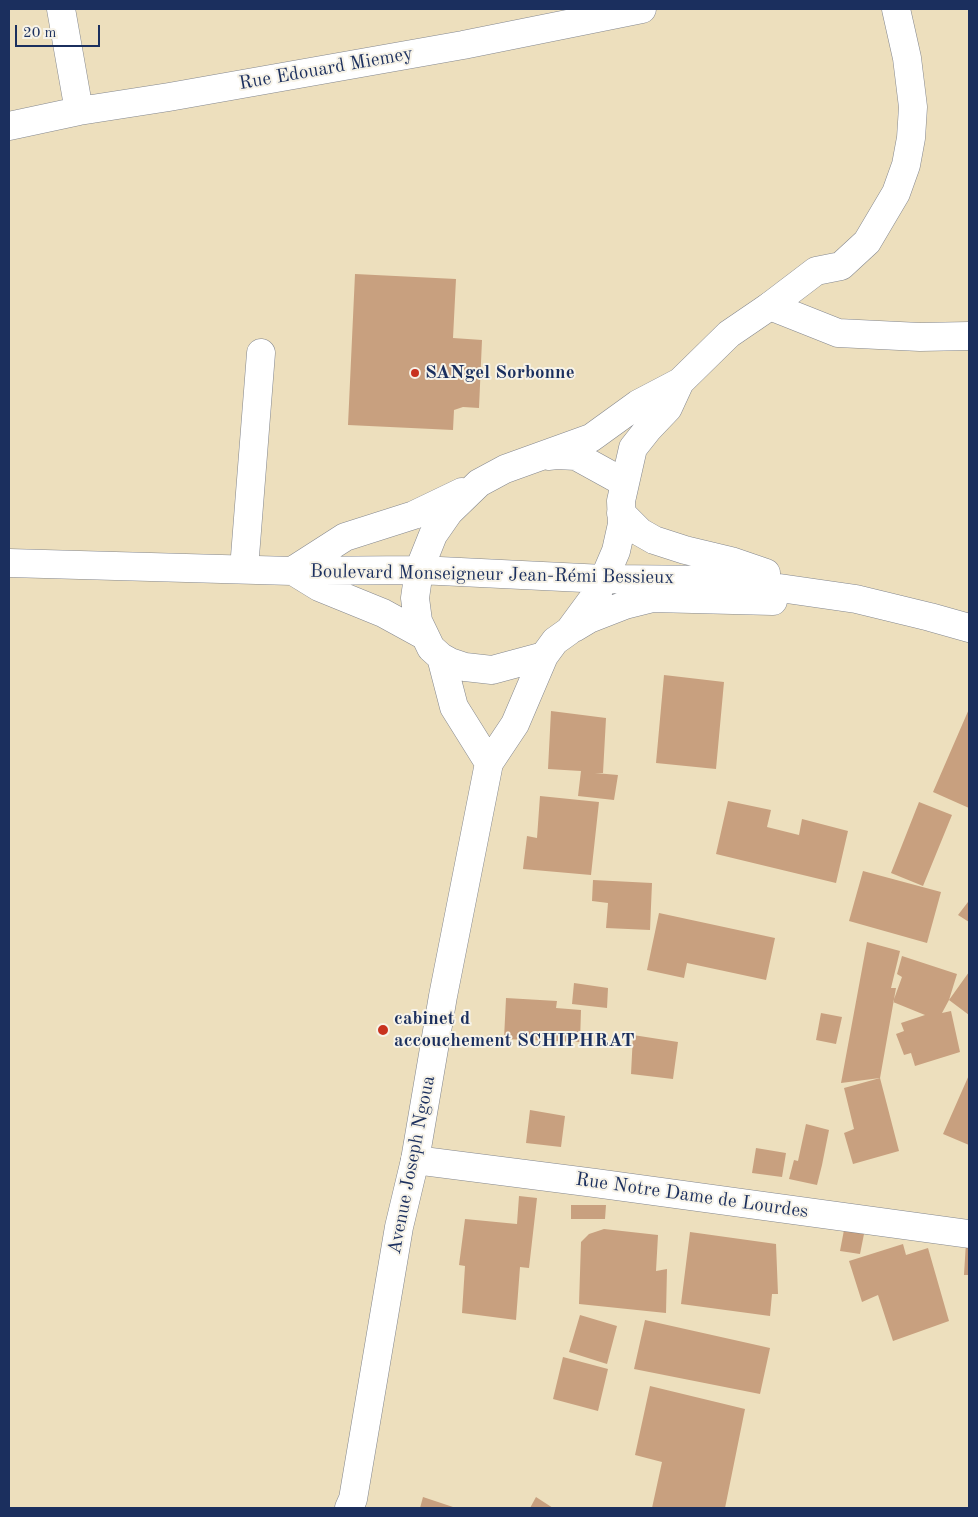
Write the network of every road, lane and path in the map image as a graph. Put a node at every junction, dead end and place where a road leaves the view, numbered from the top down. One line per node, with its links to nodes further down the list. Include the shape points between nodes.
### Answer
1 (61, 9): 4 (main road)
2 (642, 9): 4 (main road, Rue Edouard Miemey, via 454,46)
3 (896, 9): 6 (main road, via 908,58 913,107 906,165 896,193 867,242 841,266 816,271)
4 (79, 111): 5 (main road, Rue Edouard Miemey)
5 (9, 126)
6 (770, 306): 7 (main road, via 838,333); 9 (main road, via 729,334)
7 (969, 336)
8 (261, 353): 15 (main road)
9 (680, 382): 10 (main road, via 638,404 591,438); 11 (main road, via 668,408 633,448)
10 (532, 459): 11 (main road, via 558,454 576,456); 12 (main road)
11 (625, 482): 13 (main road)
12 (479, 483): 16 (main road, via 449,512 433,535); 17 (main road, via 414,515 345,537)
13 (621, 513): 18 (main road, via 616,551); 19 (main road, via 640,532 654,540 731,561)
14 (9, 563): 15 (main road, Boulevard Monseigneur Jean-Rémi Bessieux)
15 (244, 569): 17 (main road, Boulevard Monseigneur Jean-Rémi Bessieux)
16 (419, 570): 17 (main road, Boulevard Monseigneur Jean-Rémi Bessieux); 18 (main road, Boulevard Monseigneur Jean-Rémi Bessieux); 22 (main road, via 415,598 418,621)
17 (292, 571): 22 (main road, via 319,587 384,613)
18 (604, 579): 19 (main road, Boulevard Monseigneur Jean-Rémi Bessieux, via 724,580); 21 (main road)
19 (829, 595): 20 (main road, Boulevard Monseigneur Jean-Rémi Bessieux, via 930,616); 21 (main road, via 778,601 653,598 589,619)
20 (969, 628)
21 (569, 631): 23 (main road, via 555,641)
22 (433, 647): 23 (main road, via 466,667 492,670); 24 (main road, via 454,707)
23 (544, 656): 24 (main road, via 515,724)
24 (489, 763): 25 (main road, Avenue Joseph Ngoua, via 443,996)
25 (415, 1160): 26 (main road, Rue Notre Dame de Lourdes); 27 (main road, Avenue Joseph Ngoua, via 399,1227)
26 (969, 1234)
27 (349, 1508)

